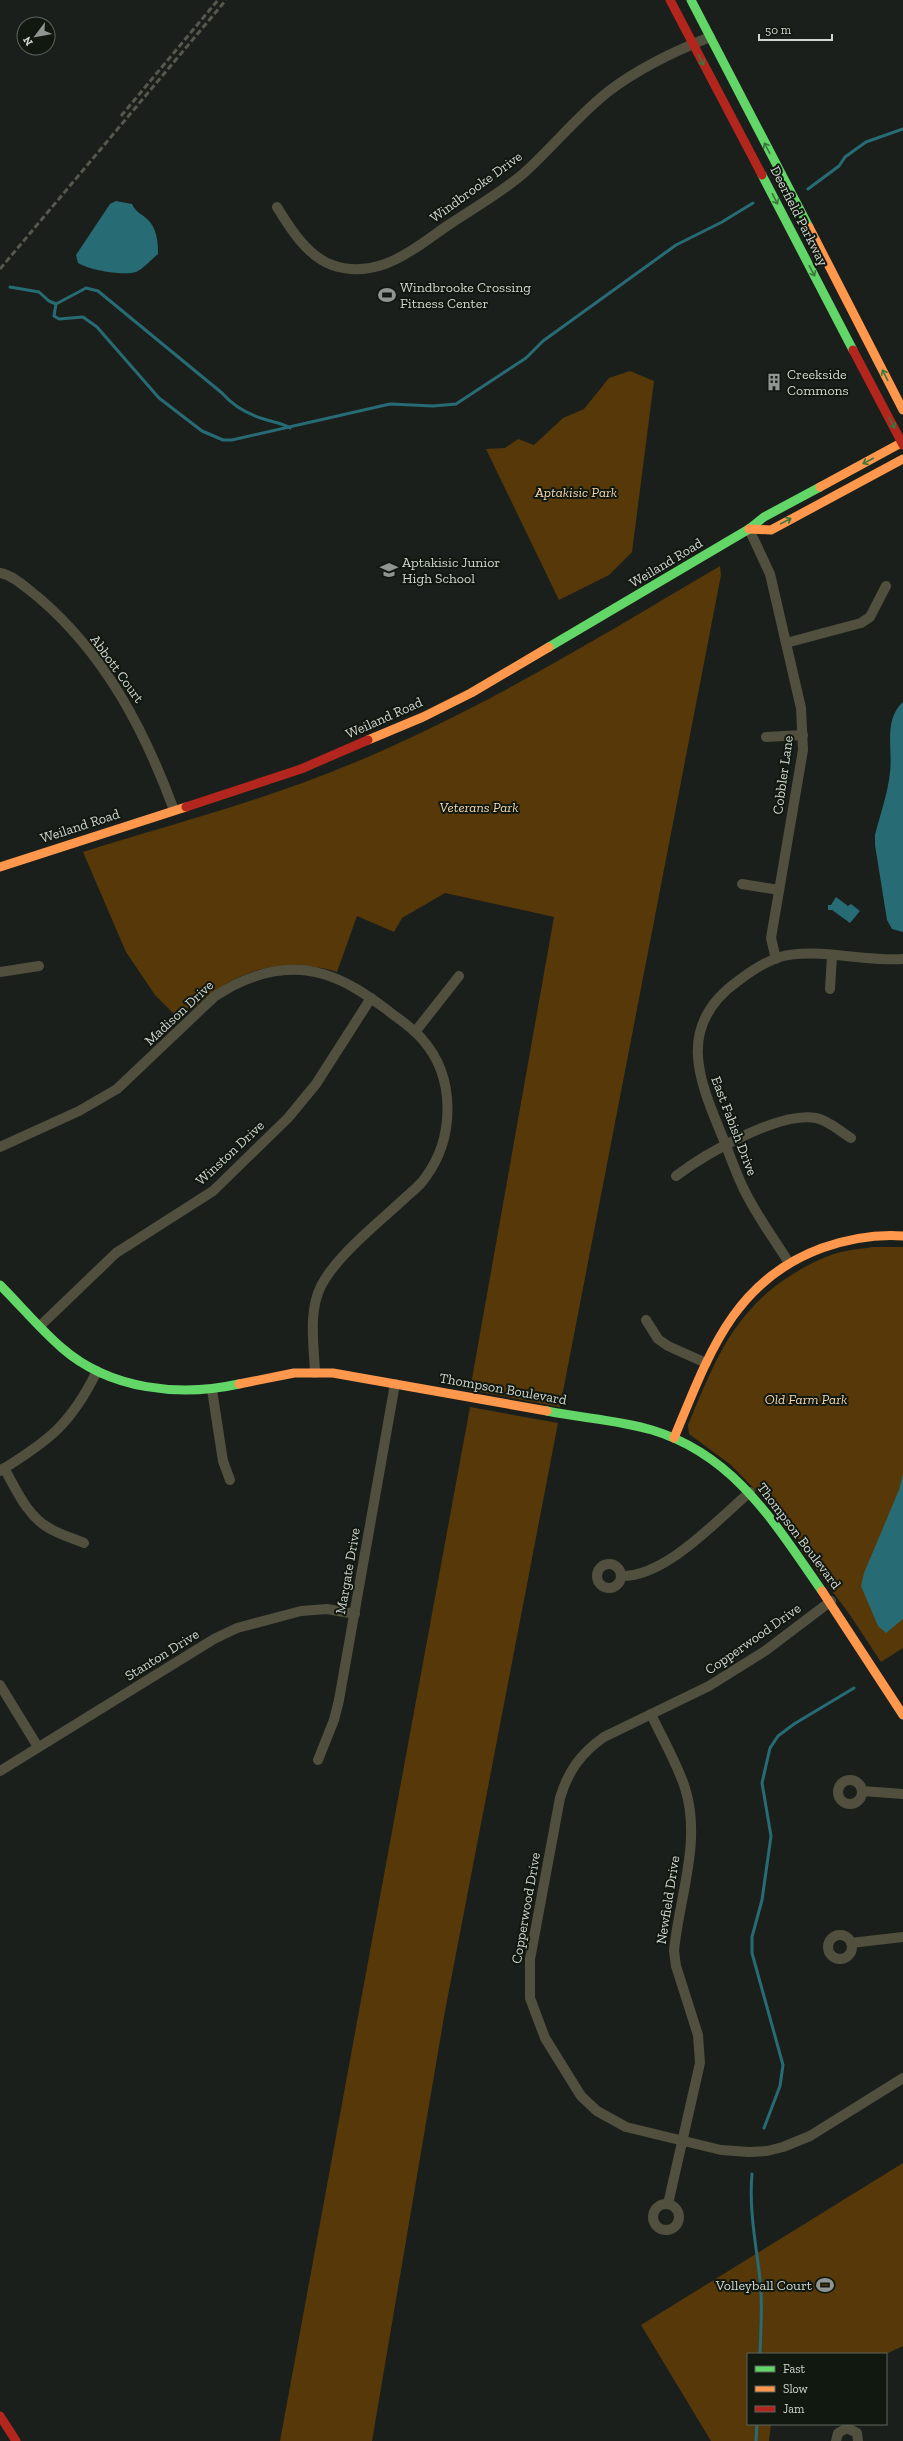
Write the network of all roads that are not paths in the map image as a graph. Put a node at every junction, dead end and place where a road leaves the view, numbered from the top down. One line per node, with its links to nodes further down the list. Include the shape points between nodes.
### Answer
1 (670, 0): 4 (main road, Deerfield Parkway)
2 (691, 0): 3 (main road, Deerfield Parkway)
3 (710, 37): 4 (street, Windbrooke Drive); 6 (main road, Deerfield Parkway, one-way to 3)
4 (693, 44): 5 (street, Windbrooke Drive, via 628,77 608,92 524,174 386,264 366,269 349,269 330,264 306,247 289,227); 9 (main road, Deerfield Parkway, one-way to 9)
5 (277, 207)
6 (893, 392): 7 (main road); 8 (main road, Deerfield Parkway)
7 (903, 401)
8 (903, 410)
9 (903, 443): 11 (main road, Weiland Road, one-way to 11, via 764,517)
10 (903, 459): 11 (main road, one-way to 10, via 771,530)
11 (749, 529): 14 (street, Cobbler Lane, via 770,574); 17 (main road, Weiland Road, via 478,689 423,717 301,768)
12 (0, 573): 17 (street, Abbott Court, via 16,580 44,602 104,670 145,736)
13 (886, 586): 14 (street, via 870,617 861,623)
14 (786, 643): 15 (street, Cobbler Lane, via 801,708)
15 (803, 735): 16 (street); 20 (street, Cobbler Lane, via 803,750)
16 (766, 737)
17 (174, 810): 18 (main road, Weiland Road)
18 (0, 867)
19 (742, 884): 20 (street)
20 (779, 890): 22 (street, Cobbler Lane, via 771,938)
21 (832, 956): 22 (street, East Fabish Drive, via 802,954); 23 (street, East Fabish Drive); 27 (street)
22 (776, 959): 31 (street, East Fabish Drive, via 753,969 721,995 712,1006 702,1029 698,1050 699,1075)
23 (903, 959)
24 (40, 966): 25 (street)
25 (0, 972)
26 (459, 976): 29 (street)
27 (830, 989)
28 (371, 998): 29 (street, Madison Drive); 32 (street, Madison Drive, via 355,988 317,973 278,970 252,976 231,986 210,1001 117,1090 79,1111); 38 (street, Winston Drive, via 316,1084 288,1118 213,1191 116,1253)
29 (415, 1032): 41 (street, Madison Drive, via 433,1054 445,1080 448,1114 444,1135 425,1179 340,1260 320,1287 313,1327)
30 (851, 1138): 31 (street, via 818,1118 806,1117 769,1126)
31 (726, 1145): 33 (street, via 702,1156); 35 (street, East Fabish Drive, via 741,1184)
32 (0, 1146)
33 (676, 1176)
34 (903, 1236): 35 (main road, via 856,1238 824,1246)
35 (789, 1264): 39 (main road, via 764,1279 738,1306 715,1341)
36 (0, 1285): 38 (main road, Thompson Boulevard)
37 (646, 1320): 39 (street, via 663,1343)
38 (40, 1326): 40 (main road, Thompson Boulevard, via 63,1349)
39 (706, 1362): 44 (main road)
40 (97, 1370): 43 (main road, Thompson Boulevard, via 121,1380 154,1388); 45 (street, via 86,1395 65,1424)
41 (315, 1373): 42 (main road, Thompson Boulevard, via 357,1376); 43 (main road, Thompson Boulevard, via 294,1373)
42 (395, 1384): 44 (main road, Thompson Boulevard, via 651,1430); 51 (street, Margate Drive)
43 (212, 1390): 46 (street, via 223,1461)
44 (674, 1438): 47 (main road, Thompson Boulevard, via 722,1466)
45 (2, 1470): 48 (street, via 39,1521 49,1529)
46 (230, 1480)
47 (750, 1492): 49 (street, via 678,1554 639,1575); 50 (main road, Thompson Boulevard)
48 (84, 1543)
49 (621, 1576)
50 (831, 1601): 53 (street, Copperwood Drive, via 740,1668); 54 (main road, Thompson Boulevard, via 863,1647)
51 (354, 1614): 55 (street, Stanton Drive, via 312,1609 237,1628 214,1639); 56 (street, Margate Drive, via 338,1706)
52 (0, 1685): 55 (street)
53 (651, 1714): 63 (street, Newfield Drive, via 685,1788 691,1828 690,1850 674,1951 677,1972 698,2035 700,2064); 63 (street, Copperwood Drive, via 616,1730 593,1745 573,1766 566,1778 530,1959 530,1998 545,2038 581,2096 597,2111 626,2127)
54 (903, 1715)
55 (38, 1747): 57 (street, Stanton Drive)
56 (318, 1760)
57 (0, 1771)
58 (862, 1791): 59 (street)
59 (903, 1794)
60 (903, 1937): 61 (street)
61 (851, 1943)
62 (903, 2078): 63 (street, Copperwood Drive, via 810,2136 783,2147 735,2152)
63 (682, 2141): 64 (street, Newfield Drive)
64 (668, 2204)
65 (0, 2416): 66 (main road)
66 (16, 2441)
67 (836, 2441): 68 (street, via 838,2433 847,2428 857,2433)
68 (858, 2441)

